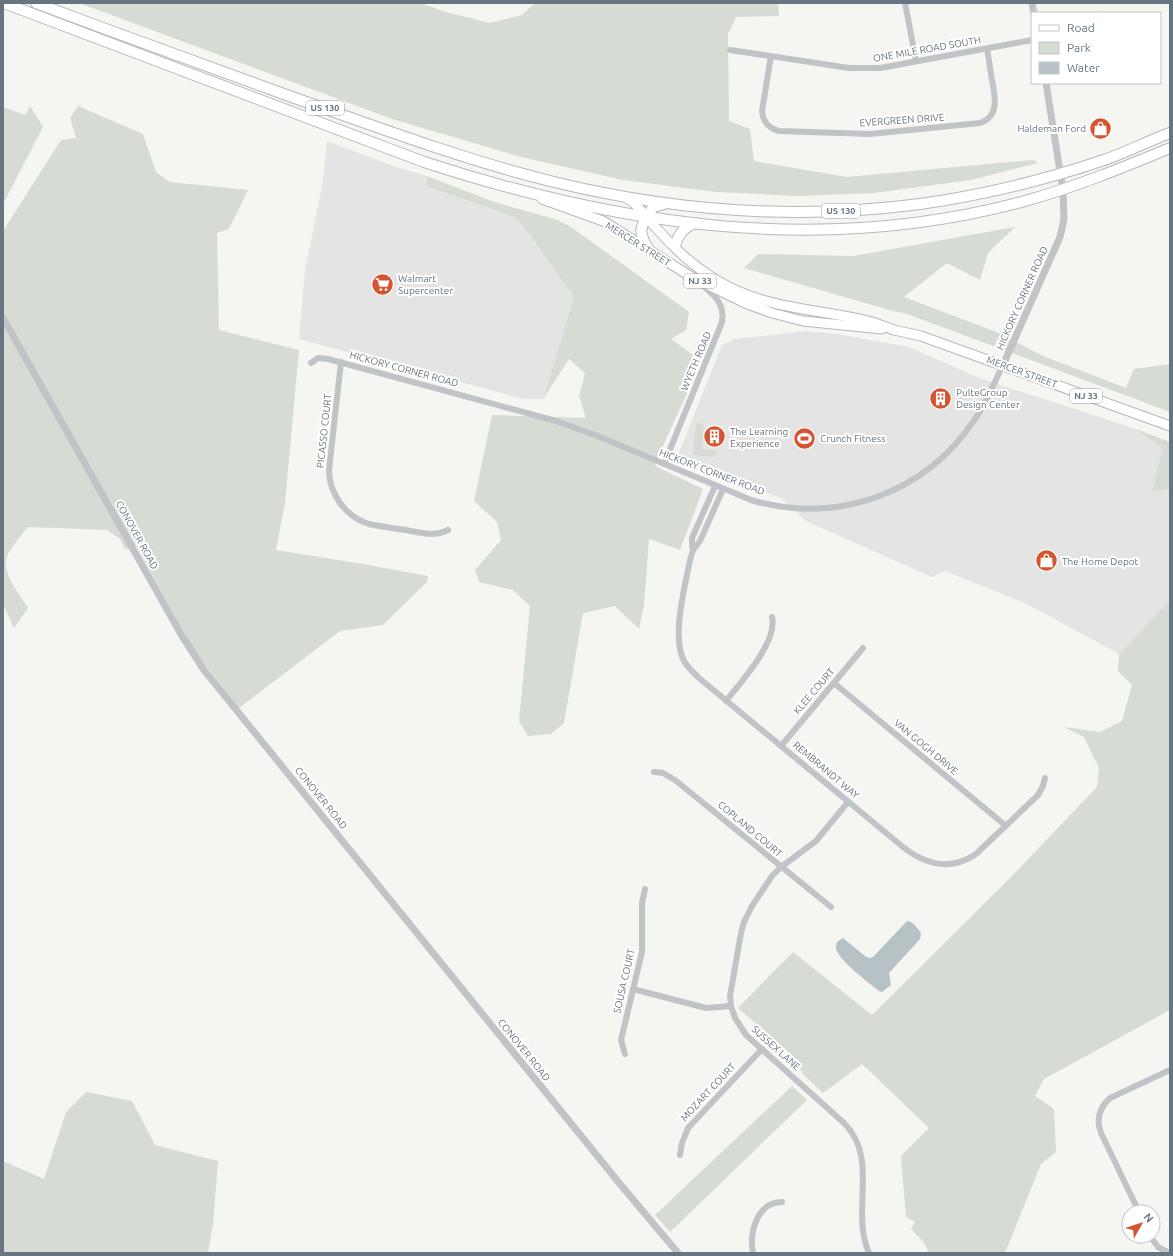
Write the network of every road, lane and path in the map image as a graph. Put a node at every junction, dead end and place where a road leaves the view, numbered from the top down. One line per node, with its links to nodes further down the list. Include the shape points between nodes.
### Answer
1 (4, 3): 11 (highway, US 130)
2 (36, 3): 10 (highway, US 130)
3 (905, 3): 8 (street)
4 (1031, 40): 5 (street, ONE MILE ROAD SOUTH)
5 (987, 49): 7 (street, EVERGREEN DRIVE, via 996,102 992,114 985,122 870,134 779,131 768,126 762,117 762,111); 8 (street, ONE MILE ROAD SOUTH)
6 (730, 50): 7 (street, ONE MILE ROAD SOUTH)
7 (771, 56): 8 (street, ONE MILE ROAD SOUTH, via 856,69 880,68)
8 (916, 61)
9 (1046, 84): 14 (street, HICKORY CORNER ROAD)
10 (267, 88): 11 (street); 17 (highway, US 130, via 394,134 518,172)
11 (262, 101): 16 (highway, US 130, via 411,158)
12 (1170, 133): 14 (highway, US 130, via 1106,159)
13 (1170, 148): 15 (highway, US 130)
14 (1060, 173): 15 (street, HICKORY CORNER ROAD); 18 (highway, US 130, via 953,198 857,210 760,211)
15 (1063, 190): 20 (highway, US 130, via 963,215 878,226 777,229); 28 (street, HICKORY CORNER ROAD, via 1064,219 1060,237)
16 (519, 191): 19 (highway, US 130); 22 (main road, MERCER STREET / NJ 33, via 603,221)
17 (619, 195): 18 (highway, US 130); 19 (main road, MERCER STREET / NJ 33, via 631,200)
18 (666, 203): 19 (highway, via 653,207)
19 (647, 217): 20 (highway, US 130); 21 (main road, MERCER STREET / NJ 33); 22 (highway, via 641,230)
20 (695, 223): 21 (highway, via 680,233)
21 (674, 246): 25 (main road, MERCER STREET / NJ 33, via 708,275 752,298 787,307 869,321)
22 (649, 250): 23 (main road, MERCER STREET / NJ 33)
23 (690, 276): 25 (main road, MERCER STREET / NJ 33, via 772,313 803,321); 30 (street, WYETH ROAD, via 714,295 721,306 723,318)
24 (3, 318): 56 (street, CONOVER ROAD, via 182,636 204,670)
25 (895, 330): 28 (main road, MERCER STREET / NJ 33, via 921,336)
26 (341, 362): 27 (street, HICKORY CORNER ROAD, via 318,358); 30 (street, HICKORY CORNER ROAD, via 556,421); 33 (street, PICASSO COURT, via 329,470 332,488 340,503 352,515 368,524 430,534)
27 (310, 363)
28 (1003, 365): 29 (main road, MERCER STREET / NJ 33); 32 (street, HICKORY CORNER ROAD, via 975,419 958,441 927,470 885,494 852,505 800,509 759,502)
29 (1170, 426)
30 (664, 464): 31 (street, HICKORY CORNER ROAD)
31 (715, 486): 32 (street, HICKORY CORNER ROAD); 34 (street, REMBRANDT WAY, via 692,538)
32 (723, 489): 34 (street, REMBRANDT WAY, via 700,541)
33 (448, 530)
34 (693, 550): 38 (street, REMBRANDT WAY, via 678,634 679,645 688,668)
35 (772, 618): 38 (street, via 772,633 761,654)
36 (863, 648): 37 (street, KLEE COURT)
37 (834, 683): 39 (street, KLEE COURT); 43 (street, VAN GOGH DRIVE)
38 (726, 701): 39 (street, REMBRANDT WAY)
39 (781, 746): 42 (street, REMBRANDT WAY)
40 (654, 772): 44 (street, COPLAND COURT, via 663,773 675,780)
41 (1045, 778): 43 (street, REMBRANDT WAY, via 1041,791)
42 (848, 802): 43 (street, REMBRANDT WAY, via 914,855 935,864 956,863 970,858); 44 (street, SUSSEX LANE, via 816,841)
43 (1006, 826)
44 (781, 867): 46 (street, COPLAND COURT); 48 (street, SUSSEX LANE, via 765,886 742,928 731,991)
45 (645, 889): 47 (street, SOUSA COURT, via 642,903 642,952)
46 (831, 907)
47 (633, 989): 48 (street, via 706,1008); 50 (street, SOUSA COURT, via 621,1040)
48 (731, 1006): 49 (street, SUSSEX LANE, via 743,1032)
49 (762, 1049): 52 (street, MOZART COURT, via 688,1128); 58 (street, SUSSEX LANE, via 844,1122 855,1136 862,1160 863,1235)
50 (625, 1054)
51 (1170, 1070): 54 (street, via 1110,1098 1099,1116 1101,1133)
52 (680, 1155)
53 (782, 1202): 57 (street, via 769,1205 757,1219 753,1228)
54 (1135, 1204)
55 (1156, 1244): 59 (street)
56 (678, 1253)
57 (752, 1253)
58 (868, 1253)
59 (1169, 1253)

